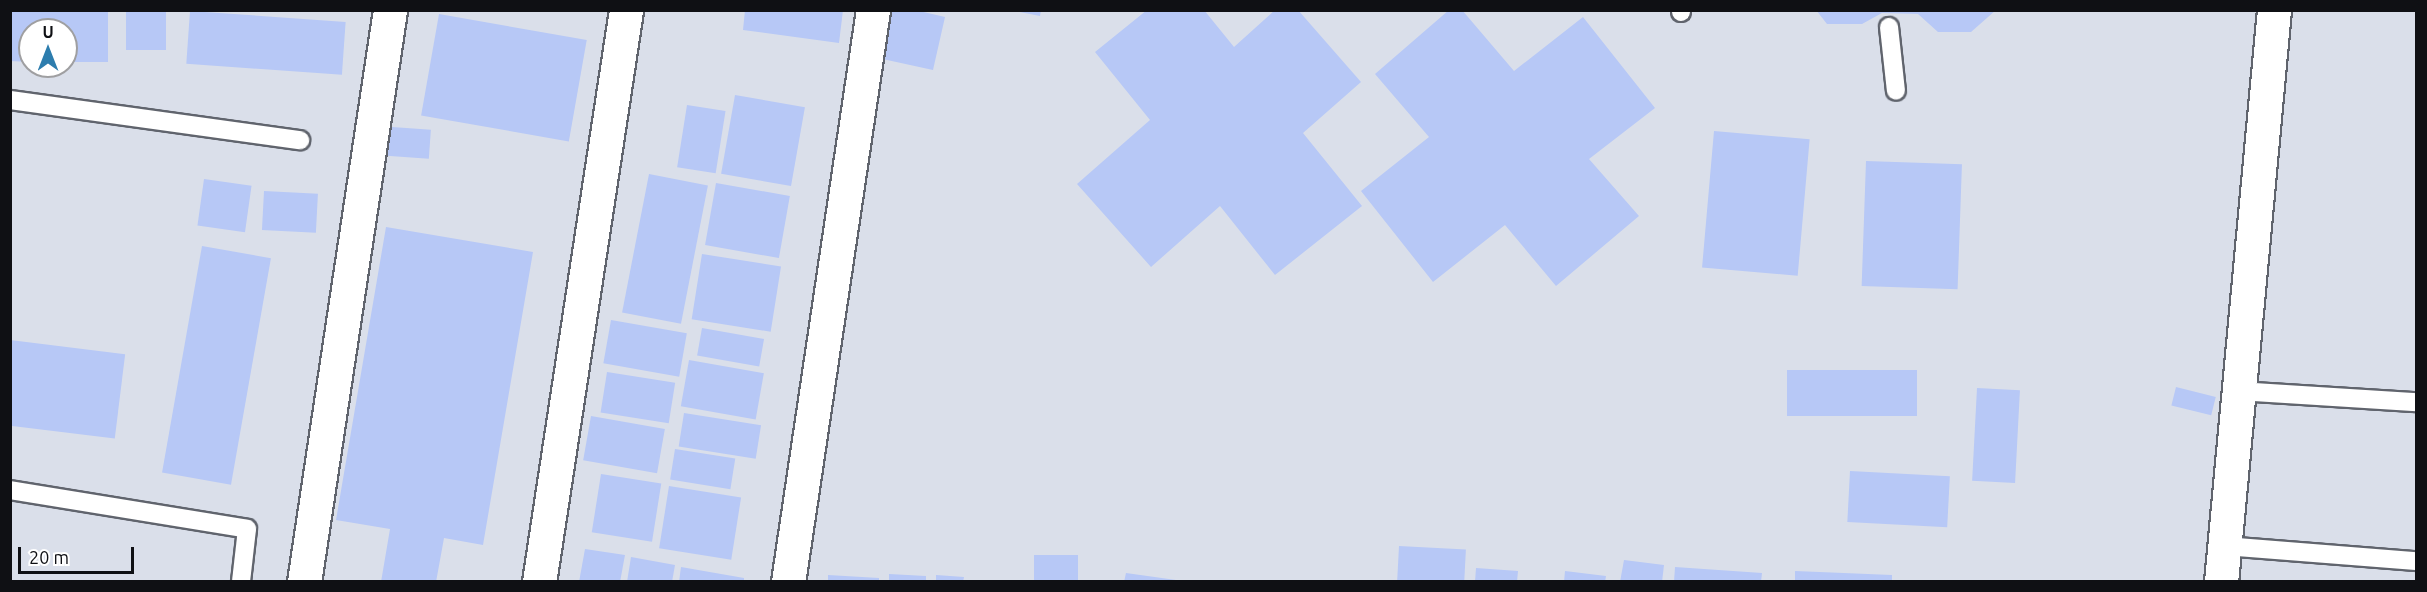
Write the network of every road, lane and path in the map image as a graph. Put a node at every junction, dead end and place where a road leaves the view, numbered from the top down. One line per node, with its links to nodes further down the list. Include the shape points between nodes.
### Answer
1 (390, 10): 15 (street)
2 (626, 10): 16 (street)
3 (873, 10): 17 (street)
4 (2274, 10): 9 (street)
5 (1889, 27): 6 (lane)
6 (1896, 91)
7 (10, 100): 8 (lane)
8 (300, 140)
9 (2239, 391): 10 (lane); 12 (street)
10 (2416, 402)
11 (10, 490): 14 (lane, via 247,530)
12 (2224, 546): 13 (lane); 18 (street)
13 (2416, 561)
14 (241, 582)
15 (304, 582)
16 (539, 582)
17 (788, 582)
18 (2221, 582)

